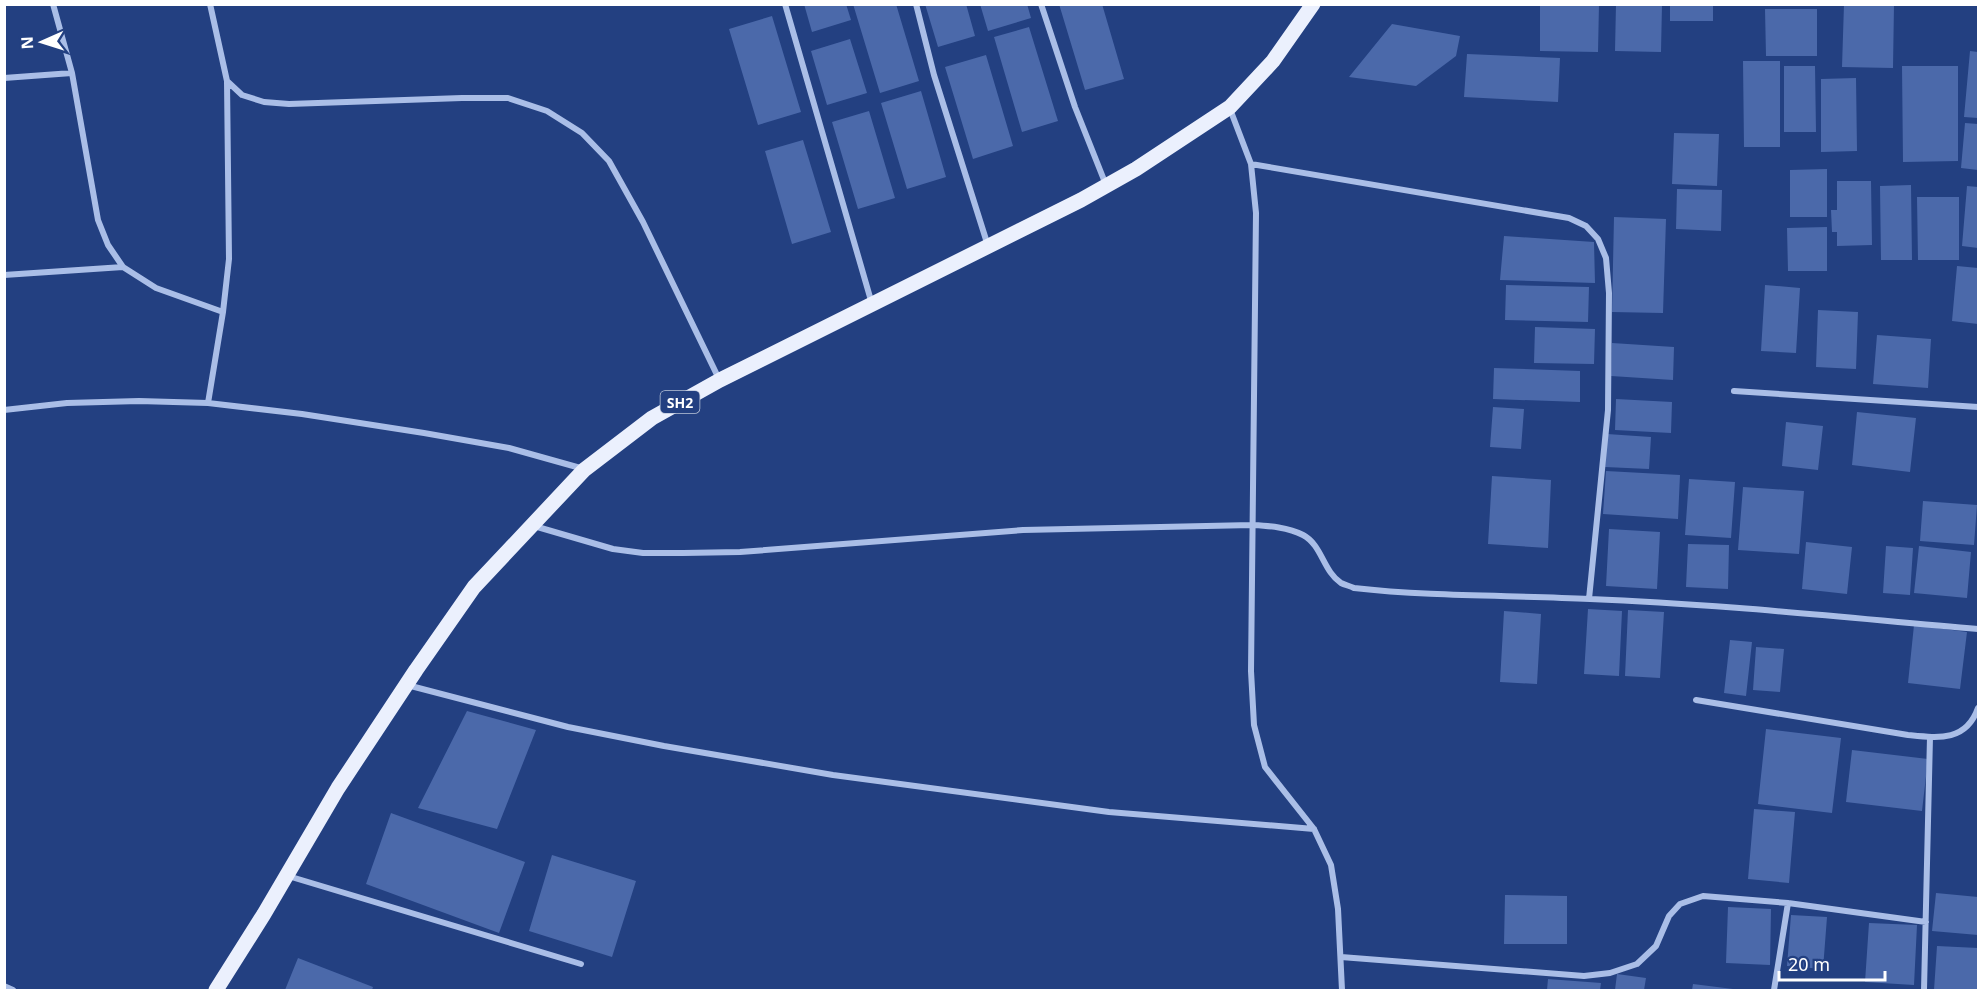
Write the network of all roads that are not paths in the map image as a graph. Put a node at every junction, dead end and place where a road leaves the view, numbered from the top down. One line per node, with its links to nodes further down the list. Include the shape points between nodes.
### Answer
1 (53, 4): 7 (street)
2 (210, 4): 9 (street)
3 (785, 4): 16 (street)
4 (916, 4): 13 (street)
5 (1041, 4): 12 (street, via 1074,107)
6 (1313, 4): 10 (main road, SH2, via 1273,61)
7 (72, 73): 8 (street); 14 (street, via 98,220)
8 (4, 78)
9 (227, 81): 17 (street, via 230,259); 18 (street, via 242,95 264,102 508,98 547,111 582,133 609,161)
10 (1230, 107): 11 (street); 12 (main road, SH2)
11 (1251, 164): 25 (street, via 1257,270); 26 (street, via 1569,218 1586,226 1598,239 1606,258 1609,293 1608,410)
12 (1106, 186): 13 (main road, SH2)
13 (988, 247): 16 (main road, SH2)
14 (123, 267): 15 (street); 17 (street, via 156,288)
15 (4, 275)
16 (872, 305): 18 (main road, SH2)
17 (223, 312): 20 (street)
18 (720, 380): 23 (main road, SH2, via 652,418)
19 (1734, 391): 21 (street)
20 (208, 403): 22 (street, via 79,403); 23 (street, via 302,414 509,448)
21 (1978, 407)
22 (4, 410)
23 (584, 470): 24 (main road, SH2)
24 (531, 525): 25 (street, via 613,549 683,553 1023,530); 28 (main road, SH2, via 474,587)
25 (1252, 525): 26 (street, via 1304,535 1340,583 1354,588 1445,596); 32 (street, via 1254,725 1265,767)
26 (1589, 598): 27 (street)
27 (1978, 629)
28 (406, 685): 32 (street, via 568,727 833,775 1109,812); 33 (main road, SH2, via 338,788)
29 (1696, 700): 31 (street)
30 (1978, 708): 31 (street, via 1974,720 1961,732)
31 (1930, 737): 35 (street)
32 (1314, 830): 36 (street, via 1330,865)
33 (287, 876): 37 (street); 40 (main road, SH2)
34 (1788, 903): 35 (street); 36 (street, via 1703,896 1680,904 1669,916 1656,946 1637,964 1610,973 1584,976); 42 (street)
35 (1926, 922): 43 (street)
36 (1341, 957): 41 (street)
37 (581, 964)
38 (4, 986): 39 (street)
39 (13, 990)
40 (216, 990)
41 (1342, 990)
42 (1774, 990)
43 (1924, 990)

